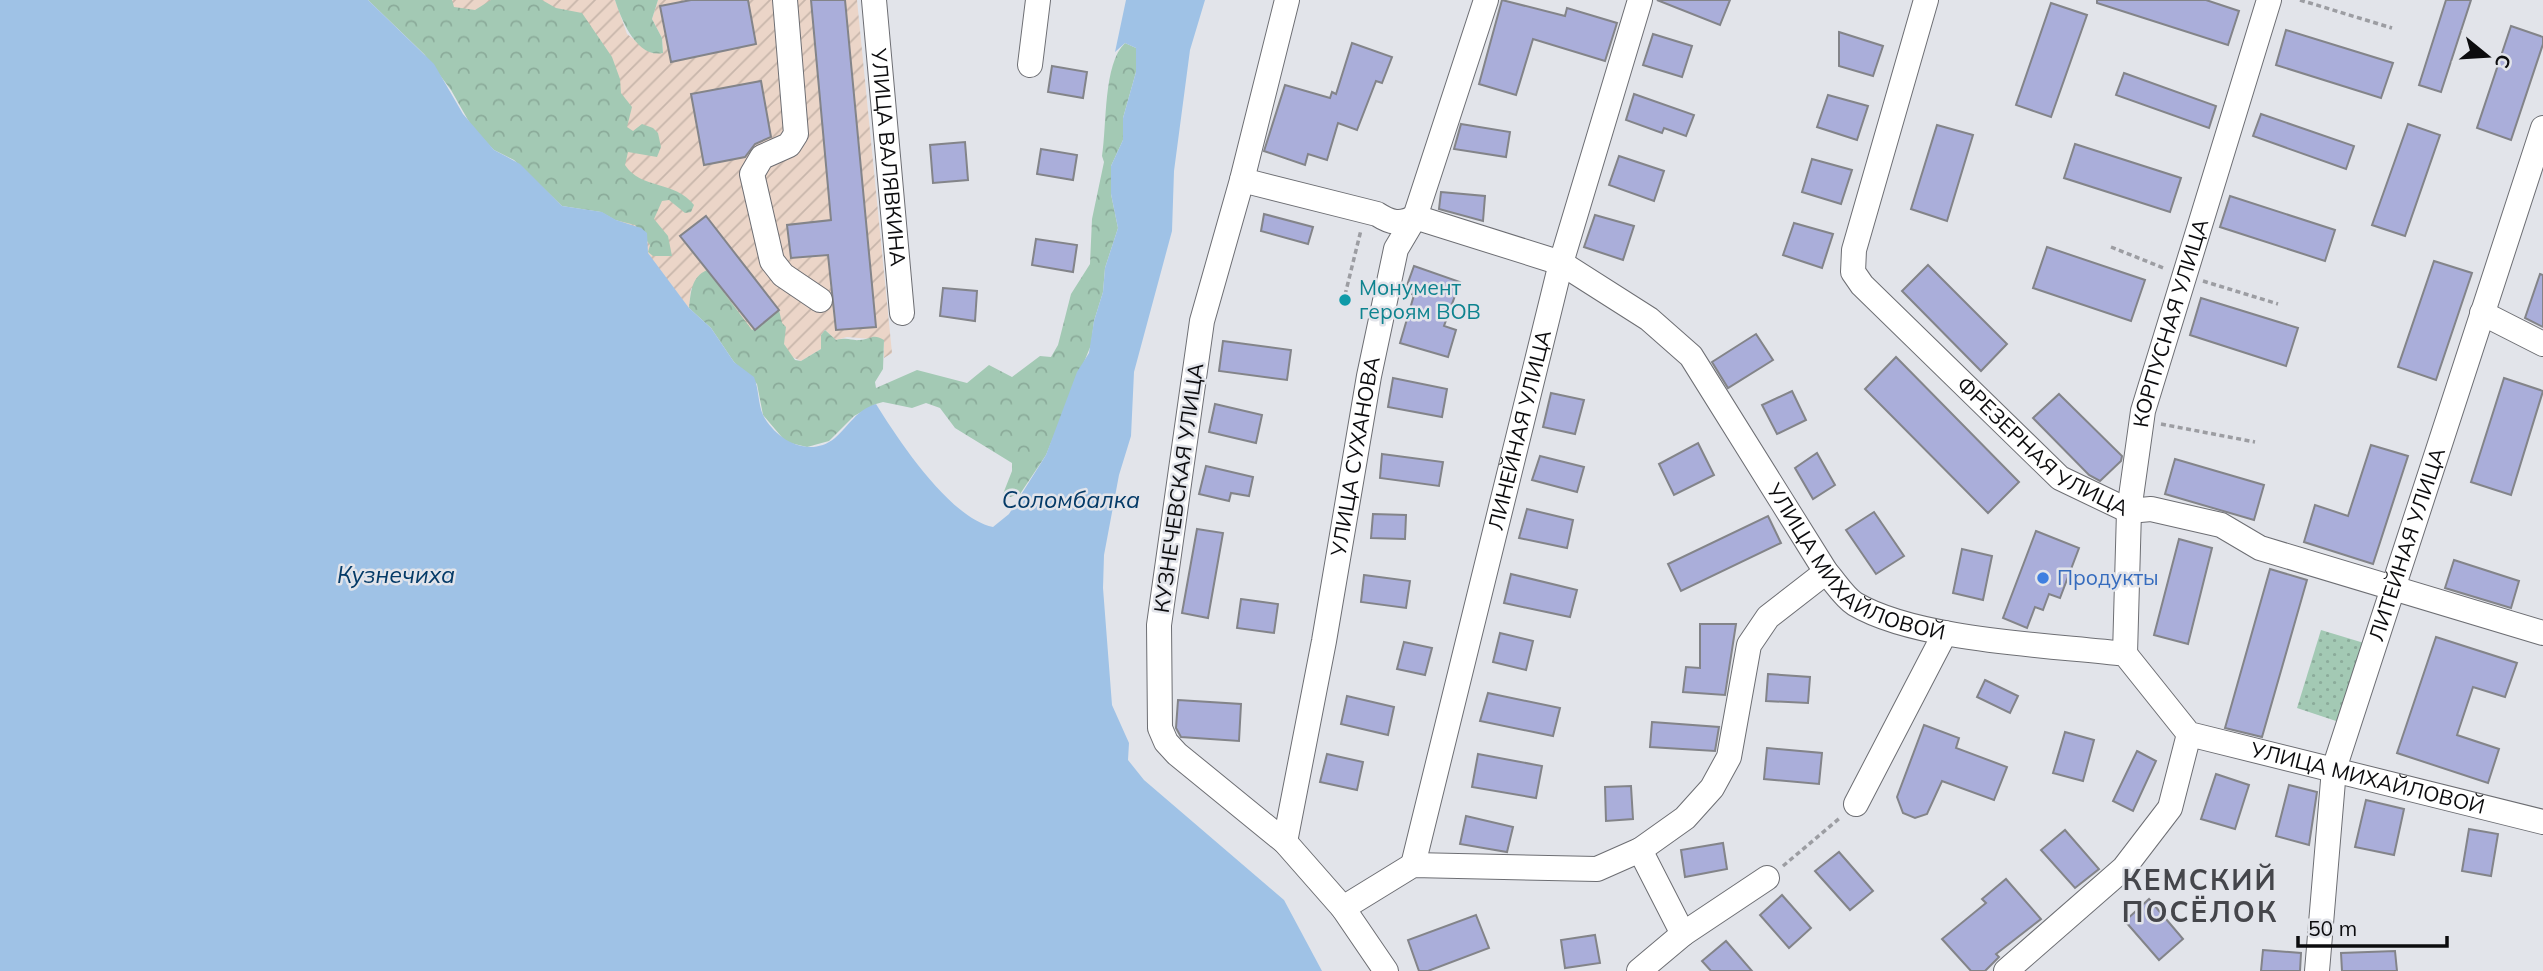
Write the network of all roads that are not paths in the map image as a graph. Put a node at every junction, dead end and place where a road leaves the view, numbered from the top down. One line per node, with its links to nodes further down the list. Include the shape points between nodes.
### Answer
1 (786, 0): 14 (street, via 796,134 789,145 762,157 752,174 772,261 783,275)
2 (874, 0): 15 (street, УЛИЦА ВАЛЯВКИНА)
3 (1038, 0): 9 (street)
4 (1287, 0): 11 (street, КУЗНЕЧЕВСКАЯ УЛИЦА)
5 (1486, 0): 12 (street, УЛИЦА СУХАНОВА)
6 (1640, 0): 13 (street, ЛИНЕЙНАЯ УЛИЦА)
7 (1926, 0): 18 (street, ФРЕЗЕРНАЯ УЛИЦА, via 1854,250 1853,272 2060,478)
8 (2269, 0): 18 (street, КОРПУСНАЯ УЛИЦА, via 2141,420)
9 (1030, 65)
10 (2543, 128): 16 (street, ЛИТЕЙНАЯ УЛИЦА)
11 (1242, 180): 12 (street, УЛИЦА МИХАЙЛОВОЙ, via 1366,211 1389,222 1403,223); 28 (street, КУЗНЕЧЕВСКАЯ УЛИЦА, via 1202,321 1159,625 1160,727 1177,754)
12 (1415, 217): 13 (street, УЛИЦА МИХАЙЛОВОЙ); 28 (street, УЛИЦА СУХАНОВА, via 1396,249 1369,376)
13 (1561, 263): 19 (street, УЛИЦА МИХАЙЛОВОЙ, via 1648,319 1692,356); 30 (street, ЛИНЕЙНАЯ УЛИЦА)
14 (820, 300)
15 (902, 313)
16 (2482, 313): 17 (street); 20 (street, ЛИТЕЙНАЯ УЛИЦА)
17 (2543, 344)
18 (2129, 511): 20 (street, ФРЕЗЕРНАЯ УЛИЦА, via 2151,509 2221,525 2260,548); 23 (street, КОРПУСНАЯ УЛИЦА)
19 (1826, 572): 21 (street, УЛИЦА МИХАЙЛОВОЙ, via 1863,608); 29 (street, via 1768,617 1749,645 1729,757 1712,788 1685,818)
20 (2391, 587): 22 (street, ФРЕЗЕРНАЯ УЛИЦА); 25 (street, ЛИТЕЙНАЯ УЛИЦА)
21 (1945, 633): 23 (street, УЛИЦА МИХАЙЛОВОЙ); 26 (street)
22 (2543, 633)
23 (2125, 654): 24 (street)
24 (2189, 734): 25 (street, УЛИЦА МИХАЙЛОВОЙ); 36 (street, via 2170,808 2124,868)
25 (2334, 769): 27 (street, УЛИЦА МИХАЙЛОВОЙ); 37 (street, ЛИТЕЙНАЯ УЛИЦА)
26 (1856, 804)
27 (2543, 822)
28 (1285, 842): 32 (street, КУЗНЕЧЕВСКАЯ УЛИЦА)
29 (1640, 850): 30 (street, via 1598,869); 33 (street)
30 (1413, 865): 32 (street)
31 (1767, 878): 33 (street)
32 (1343, 908): 34 (street, КУЗНЕЧЕВСКАЯ УЛИЦА)
33 (1683, 934): 35 (street)
34 (1386, 971)
35 (1639, 971)
36 (2006, 971)
37 (2317, 971)

